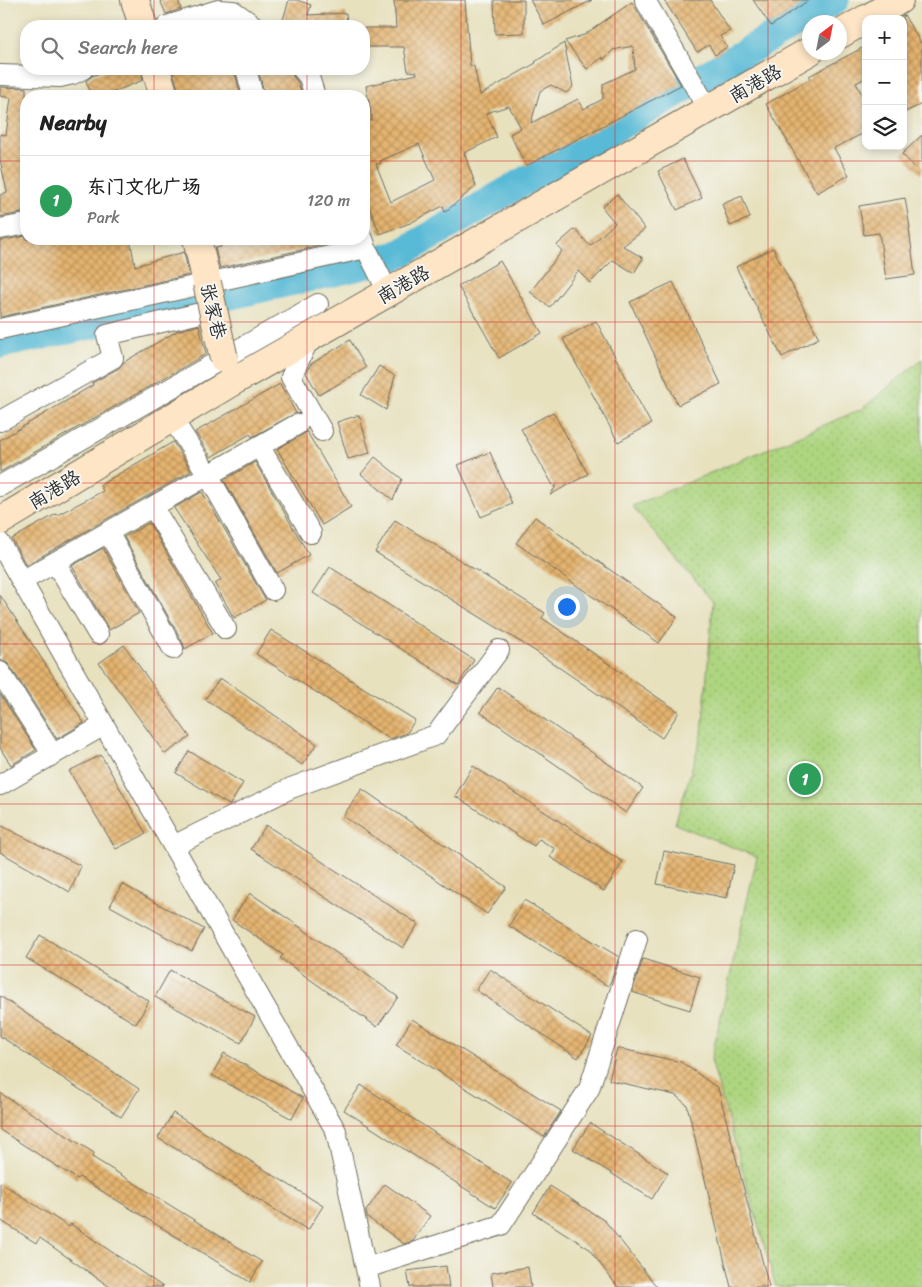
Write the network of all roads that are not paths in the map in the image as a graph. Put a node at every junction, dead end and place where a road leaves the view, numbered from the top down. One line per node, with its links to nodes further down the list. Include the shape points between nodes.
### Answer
1 (135, 0): 6 (street)
2 (645, 0): 18 (street)
3 (899, 0): 4 (street)
4 (868, 14): 8 (street)
5 (234, 19): 7 (street, via 218,10)
6 (141, 20)
7 (186, 20)
8 (847, 29)
9 (802, 56): 18 (street, 南港路)
10 (0, 75): 11 (street)
11 (69, 75)
12 (158, 75): 15 (street)
13 (247, 75): 16 (street)
14 (307, 75): 17 (street)
15 (162, 90)
16 (251, 90)
17 (314, 90)
18 (708, 109): 25 (street, 南港路)
19 (20, 225): 20 (street)
20 (0, 229)
21 (198, 245): 24 (street, 张家巷)
22 (356, 245): 24 (street)
23 (365, 245): 25 (street)
24 (207, 283): 27 (street, 张家巷, bridge); 28 (street)
25 (388, 292): 29 (street, 南港路)
26 (318, 304): 37 (street)
27 (213, 310): 30 (street, 张家巷, bridge); 32 (street, via 108,335 113,358)
28 (0, 329)
29 (310, 337): 30 (street, 南港路); 34 (street, via 291,377)
30 (227, 371): 31 (street, 南港路)
31 (172, 418): 36 (street); 39 (street, 南港路)
32 (0, 421)
33 (298, 424): 35 (street)
34 (322, 431)
35 (259, 446): 36 (street); 41 (street)
36 (208, 475): 38 (street); 45 (street)
37 (0, 486)
38 (153, 507): 40 (street); 46 (street)
39 (0, 521)
40 (108, 532): 43 (street); 48 (street)
41 (311, 534)
42 (0, 542): 44 (street)
43 (55, 562): 44 (street); 47 (street)
44 (22, 581): 51 (street)
45 (273, 590)
46 (226, 629)
47 (98, 634)
48 (173, 649)
49 (500, 650): 54 (street, via 436,735 291,788)
50 (0, 672): 52 (street)
51 (104, 725): 52 (street); 54 (street)
52 (53, 755): 53 (street)
53 (1, 782)
54 (173, 846): 56 (street, via 336,1132)
55 (637, 939): 56 (street, via 589,1089 501,1224)
56 (368, 1278)

